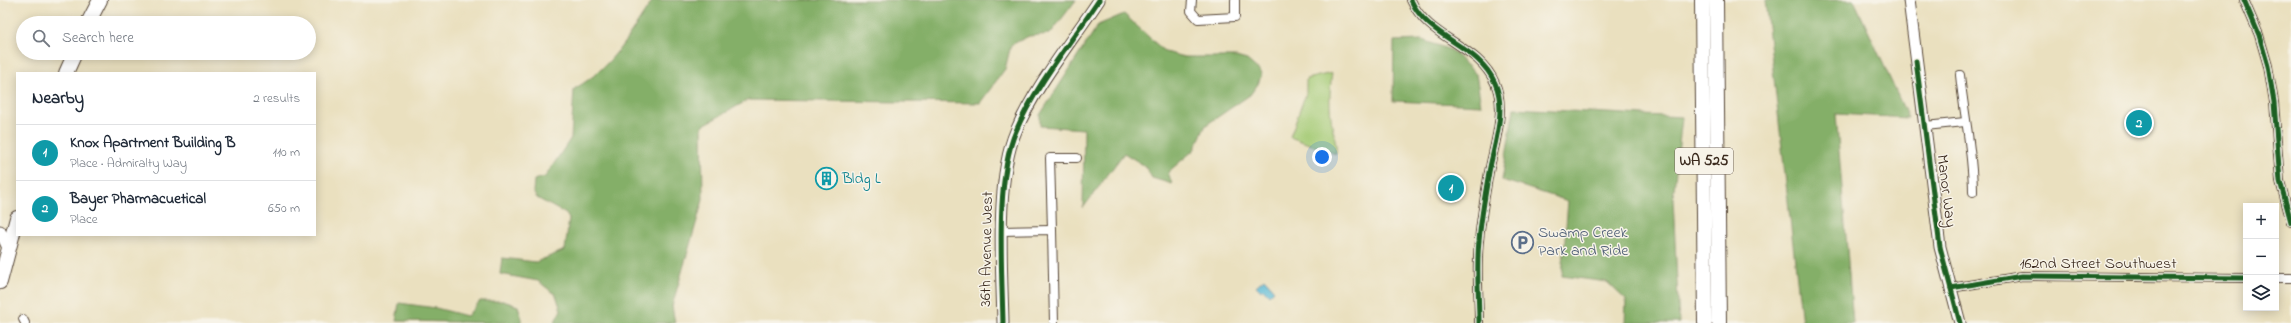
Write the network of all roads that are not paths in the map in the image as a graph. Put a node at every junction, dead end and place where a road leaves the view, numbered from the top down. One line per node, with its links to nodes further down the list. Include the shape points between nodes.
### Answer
1 (100, 0): 10 (highway)
2 (1099, 0): 22 (street, 36th Avenue West, via 1032,101 1016,131 1004,175)
3 (1192, 0): 4 (street, via 1191,11 1198,18 1235,17)
4 (1235, 0)
5 (1411, 0): 31 (street, via 1416,11 1433,30 1473,54 1488,69 1496,84 1500,116 1479,242)
6 (1702, 0): 32 (highway, WA 525)
7 (1716, 0): 33 (highway, WA 525)
8 (1910, 0): 15 (street, Manor Way)
9 (2244, 0): 19 (street, via 2259,34 2268,66 2274,102 2280,181)
10 (92, 16)
11 (71, 60): 12 (highway)
12 (66, 72)
13 (1960, 75): 14 (street)
14 (1965, 122): 15 (street); 17 (street, via 1973,161)
15 (1925, 126): 28 (street, Manor Way, via 1940,247)
16 (1077, 158): 20 (street, via 1050,158)
17 (1973, 192)
18 (16, 221): 23 (highway)
19 (2291, 222)
20 (1052, 230): 22 (street); 30 (street)
21 (0, 231): 23 (street)
22 (1003, 231): 29 (street, 36th Avenue West)
23 (8, 248): 27 (highway)
24 (2243, 278): 28 (street, 162nd Street Southwest, via 2022,276)
25 (2279, 278): 26 (street)
26 (2291, 278)
27 (0, 282)
28 (1951, 288): 34 (street, Manor Way)
29 (1003, 323)
30 (1054, 323)
31 (1479, 323)
32 (1705, 323)
33 (1719, 323)
34 (1960, 323)

